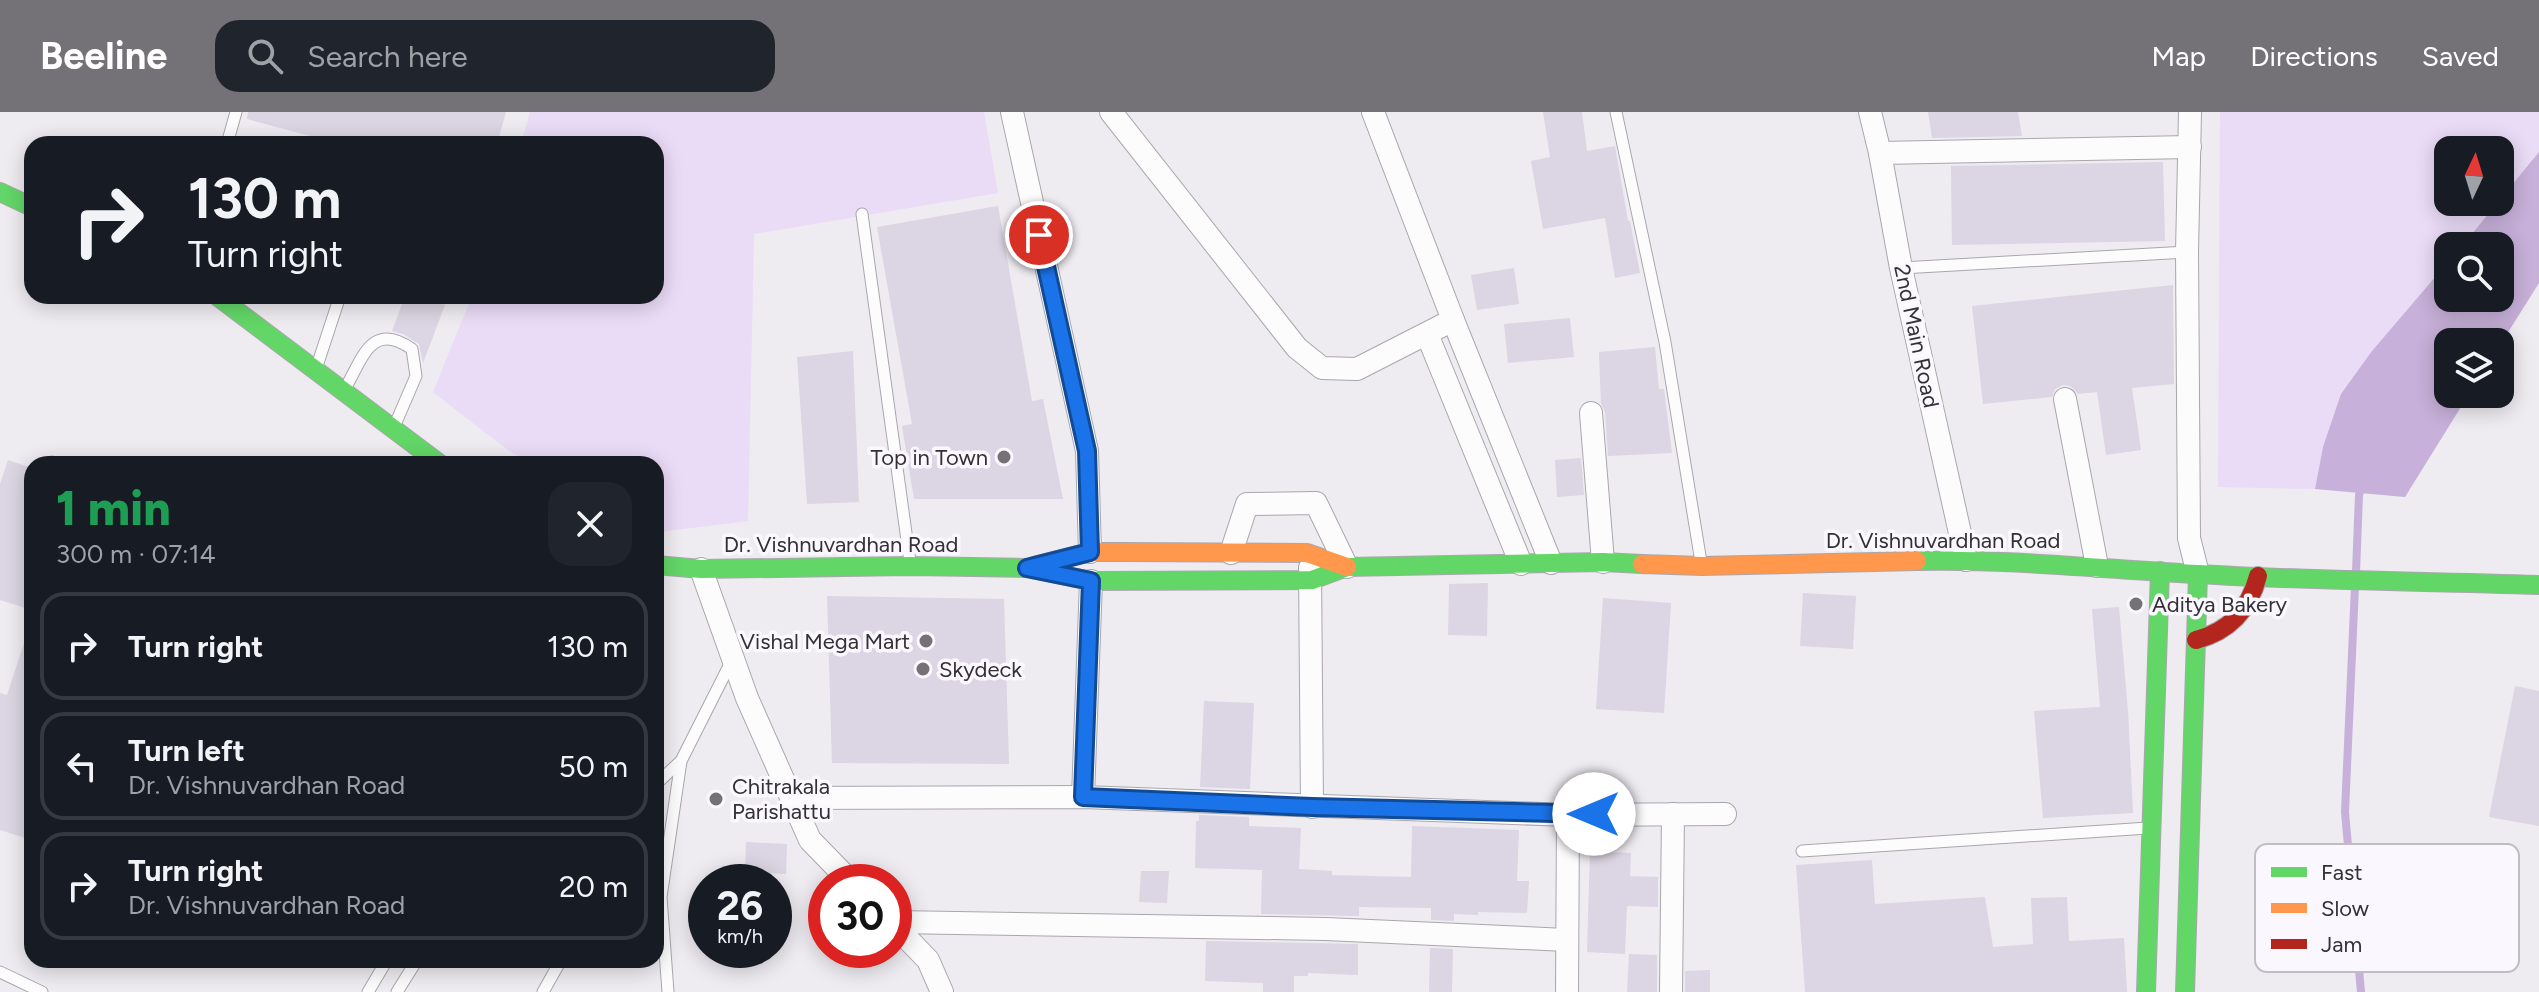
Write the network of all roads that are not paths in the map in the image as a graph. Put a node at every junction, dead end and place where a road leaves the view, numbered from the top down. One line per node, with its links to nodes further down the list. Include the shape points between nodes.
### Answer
1 (236, 112): 8 (lane)
2 (1012, 112): 27 (street, via 1087,451)
3 (1111, 112): 19 (street, via 1297,348 1322,368 1357,369)
4 (1373, 112): 18 (street)
5 (1616, 112): 36 (lane, via 1665,342)
6 (1870, 112): 10 (street, 2nd Main Road)
7 (2190, 112): 9 (street)
8 (229, 136)
9 (2190, 147): 10 (street); 14 (street)
10 (1880, 153): 15 (street, 2nd Main Road)
11 (0, 192): 12 (main road)
12 (24, 203)
13 (862, 214): 35 (lane)
14 (2187, 252): 15 (lane); 26 (street)
15 (1901, 268): 30 (street, 2nd Main Road)
16 (228, 304): 20 (main road)
17 (337, 304): 20 (lane)
18 (1453, 320): 19 (street); 32 (street)
19 (1427, 334): 33 (street)
20 (316, 370): 21 (main road)
21 (344, 391): 24 (main road); 24 (lane, via 378,339 389,338 412,349 416,376)
22 (2065, 399): 37 (street)
23 (1591, 413): 31 (street)
24 (393, 429): 25 (main road)
25 (429, 456)
26 (2189, 538): 41 (street); 42 (street)
27 (1090, 552): 28 (main road, Dr. Vishnuvardhan Road); 39 (main road, Dr. Vishnuvardhan Road)
28 (1231, 553): 29 (main road, Dr. Vishnuvardhan Road); 38 (street, via 1247,504 1316,503)
29 (1307, 553): 38 (main road, Dr. Vishnuvardhan Road); 44 (street)
30 (1966, 560): 36 (main road, Dr. Vishnuvardhan Road); 37 (main road, Dr. Vishnuvardhan Road)
31 (1603, 562): 32 (main road, Dr. Vishnuvardhan Road); 36 (main road, Dr. Vishnuvardhan Road)
32 (1551, 563): 33 (main road, Dr. Vishnuvardhan Road)
33 (1521, 564): 38 (main road, Dr. Vishnuvardhan Road)
34 (664, 566): 40 (main road, Dr. Vishnuvardhan Road)
35 (911, 566): 39 (main road, Dr. Vishnuvardhan Road); 40 (main road, Dr. Vishnuvardhan Road)
36 (1702, 566)
37 (2097, 566): 41 (main road, Dr. Vishnuvardhan Road)
38 (1347, 567): 44 (main road, Dr. Vishnuvardhan Road)
39 (1027, 568): 45 (main road, Dr. Vishnuvardhan Road)
40 (701, 569): 48 (street)
41 (2160, 571): 42 (main road, Dr. Vishnuvardhan Road); 57 (main road)
42 (2198, 574): 43 (main road, Dr. Vishnuvardhan Road); 47 (main road)
43 (2258, 576): 46 (main road, Dr. Vishnuvardhan Road); 47 (main road, via 2241,615 2221,632)
44 (1312, 580): 45 (main road, Dr. Vishnuvardhan Road); 53 (street)
45 (1091, 581): 51 (street)
46 (2539, 585)
47 (2196, 640): 78 (main road)
48 (733, 657): 49 (lane); 52 (street)
49 (681, 761): 50 (lane); 60 (lane)
50 (664, 777)
51 (1083, 797): 52 (street); 53 (street)
52 (791, 798): 59 (street, via 810,840)
53 (1312, 807): 56 (street)
54 (1673, 814): 55 (street); 56 (street); 76 (street)
55 (1725, 814)
56 (1568, 815): 63 (street)
57 (2151, 828): 58 (lane); 77 (main road)
58 (1802, 851)
59 (833, 864)
60 (664, 877)
61 (912, 924): 63 (street, via 1326,929)
62 (664, 938): 73 (lane)
63 (1567, 940): 75 (street)
64 (912, 943): 74 (street, via 928,960)
65 (382, 968): 70 (lane)
66 (412, 968): 71 (lane)
67 (556, 968): 72 (lane)
68 (0, 972): 69 (lane)
69 (42, 992)
70 (368, 992)
71 (397, 992)
72 (543, 992)
73 (668, 992)
74 (942, 992)
75 (1567, 992)
76 (1671, 992)
77 (2146, 992)
78 (2185, 992)

